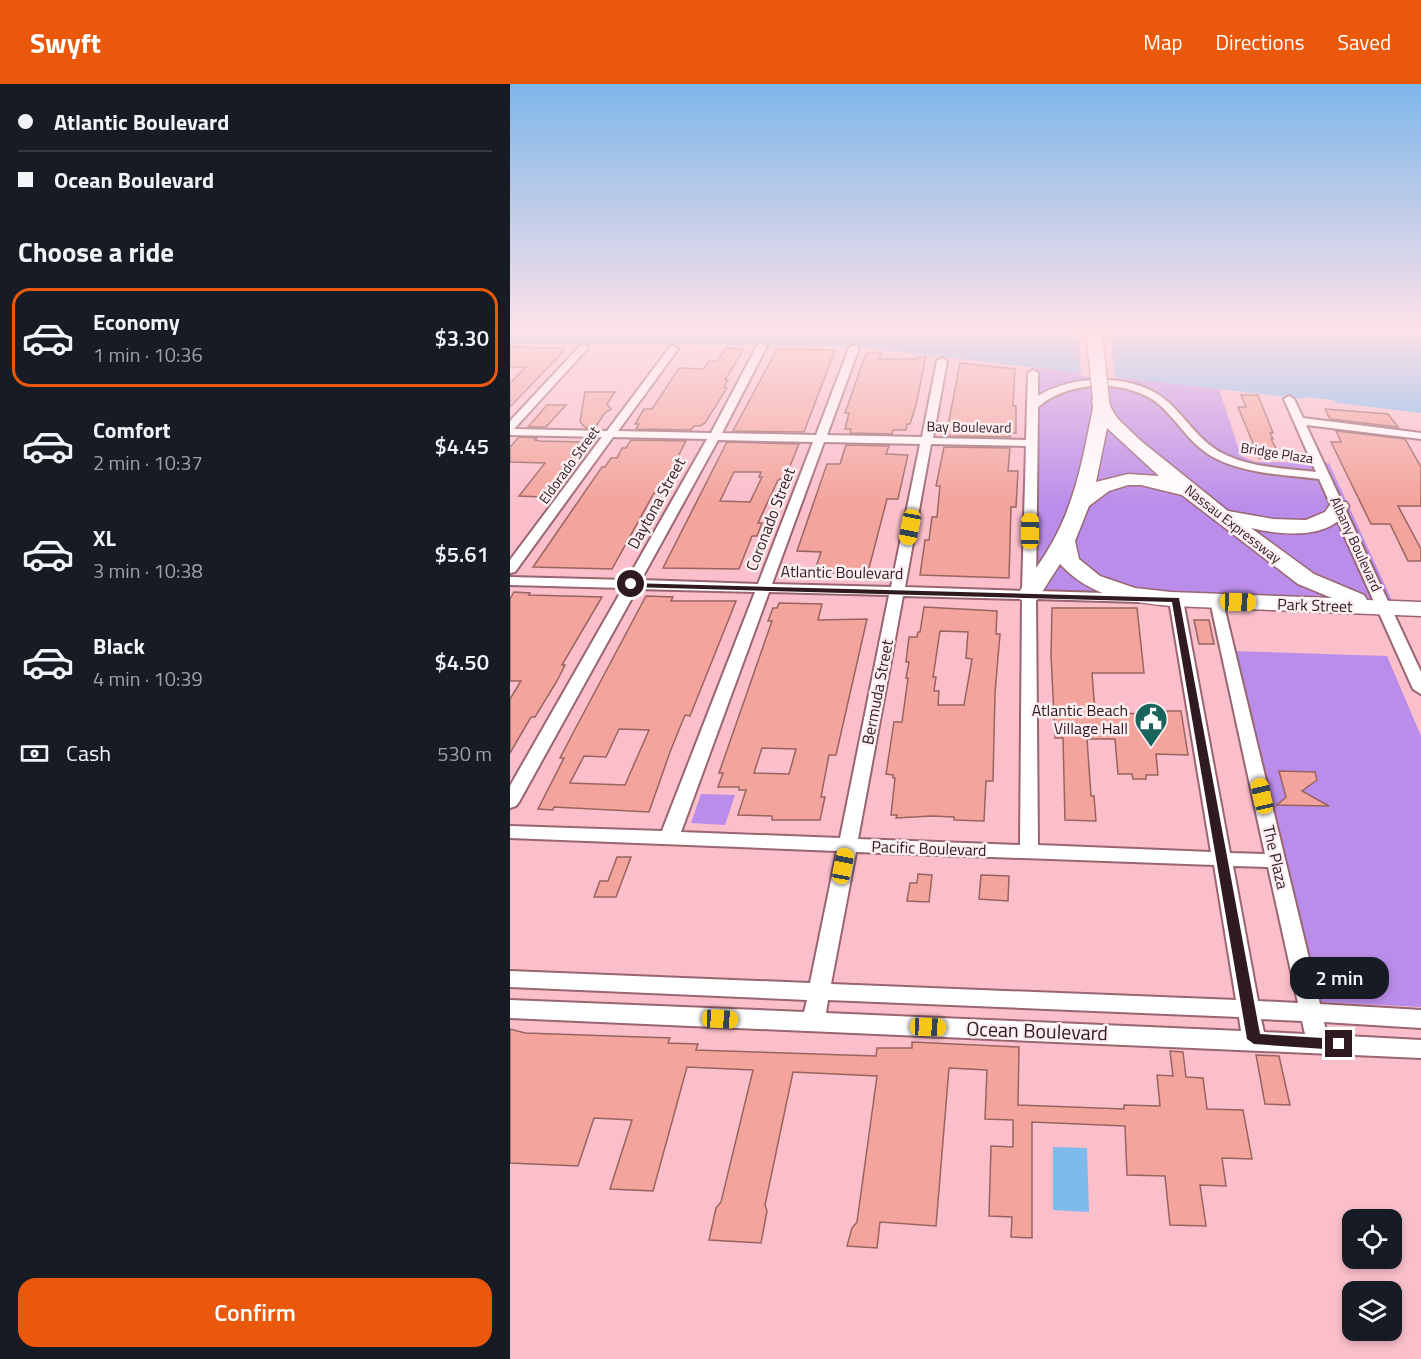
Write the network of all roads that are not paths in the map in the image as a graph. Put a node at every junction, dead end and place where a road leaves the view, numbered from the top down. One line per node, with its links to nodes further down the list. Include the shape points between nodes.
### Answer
1 (547, 388): 14 (street)
2 (644, 388): 15 (street, Eldorado Street)
3 (740, 388): 16 (street, Daytona Street)
4 (839, 388): 18 (street, Coronado Street)
5 (937, 388): 19 (street, Bermuda Street)
6 (1033, 388): 12 (street)
7 (1071, 388): 12 (street, Bridge Plaza, via 1057,389)
8 (1100, 388): 11 (highway, bridge)
9 (1123, 388): 21 (street, Bridge Plaza, via 1157,398 1208,449 1222,457 1268,470)
10 (1289, 399): 13 (street, Albany Boulevard)
11 (1101, 403): 22 (highway, Nassau Expressway, via 1111,422 1134,445); 23 (highway)
12 (1032, 406): 20 (street)
13 (1299, 421): 17 (street); 21 (street, Albany Boulevard)
14 (510, 429): 15 (street, Bay Boulevard)
15 (610, 434): 16 (street, Bay Boulevard); 28 (street, Eldorado Street)
16 (715, 436): 18 (street, Bay Boulevard); 30 (street, Daytona Street)
17 (1421, 436)
18 (820, 438): 19 (street, Bay Boulevard); 31 (street, Coronado Street)
19 (926, 441): 20 (street, Bay Boulevard); 32 (street, Bermuda Street)
20 (1032, 443): 33 (street)
21 (1324, 476): 24 (street, Albany Boulevard)
22 (1196, 496): 23 (highway, via 1171,484 1140,479 1106,484); 25 (highway, Nassau Expressway)
23 (1080, 503): 26 (highway)
24 (1339, 506): 25 (highway, via 1332,516 1318,522 1284,528 1250,522); 36 (street, Albany Boulevard)
25 (1213, 508): 27 (highway, Nassau Expressway)
26 (1064, 541): 33 (highway); 34 (highway, via 1069,561 1092,581 1132,595)
27 (1263, 547): 35 (highway, via 1279,564 1282,575 1278,586 1268,594 1250,599); 36 (highway, Nassau Expressway, via 1321,587)
28 (510, 569)
29 (510, 581): 30 (street, Atlantic Boulevard)
30 (631, 584): 31 (street, Atlantic Boulevard); 39 (street, Daytona Street)
31 (763, 588): 32 (street, Atlantic Boulevard); 41 (street, Coronado Street)
32 (897, 591): 33 (street, Atlantic Boulevard); 42 (street, Bermuda Street)
33 (1029, 595): 34 (street, Park Street); 43 (street)
34 (1174, 599): 35 (highway, Park Street); 44 (street)
35 (1217, 602): 36 (highway, Park Street); 45 (street, The Plaza)
36 (1386, 608): 37 (highway, Park Street); 38 (street, Albany Boulevard)
37 (1421, 609)
38 (1421, 689)
39 (510, 802)
40 (510, 832): 41 (street, Pacific Boulevard)
41 (669, 838): 42 (street, Pacific Boulevard)
42 (847, 845): 43 (street, Pacific Boulevard); 47 (street, Bermuda Street)
43 (1029, 852): 44 (street, Pacific Boulevard)
44 (1222, 859): 45 (street, Pacific Boulevard); 49 (street)
45 (1276, 861): 50 (street, The Plaza)
46 (510, 979): 47 (street, Ocean Boulevard)
47 (818, 993): 49 (street, Ocean Boulevard); 52 (street, Bermuda Street)
48 (510, 1009): 52 (street, Ocean Boulevard)
49 (1249, 1009): 50 (street, Ocean Boulevard); 53 (street)
50 (1311, 1013): 51 (street, Ocean Boulevard); 54 (street, The Plaza)
51 (1421, 1018)
52 (813, 1023): 53 (street, Ocean Boulevard)
53 (1254, 1039): 54 (street, Ocean Boulevard)
54 (1318, 1043): 55 (street, Ocean Boulevard)
55 (1421, 1049)

